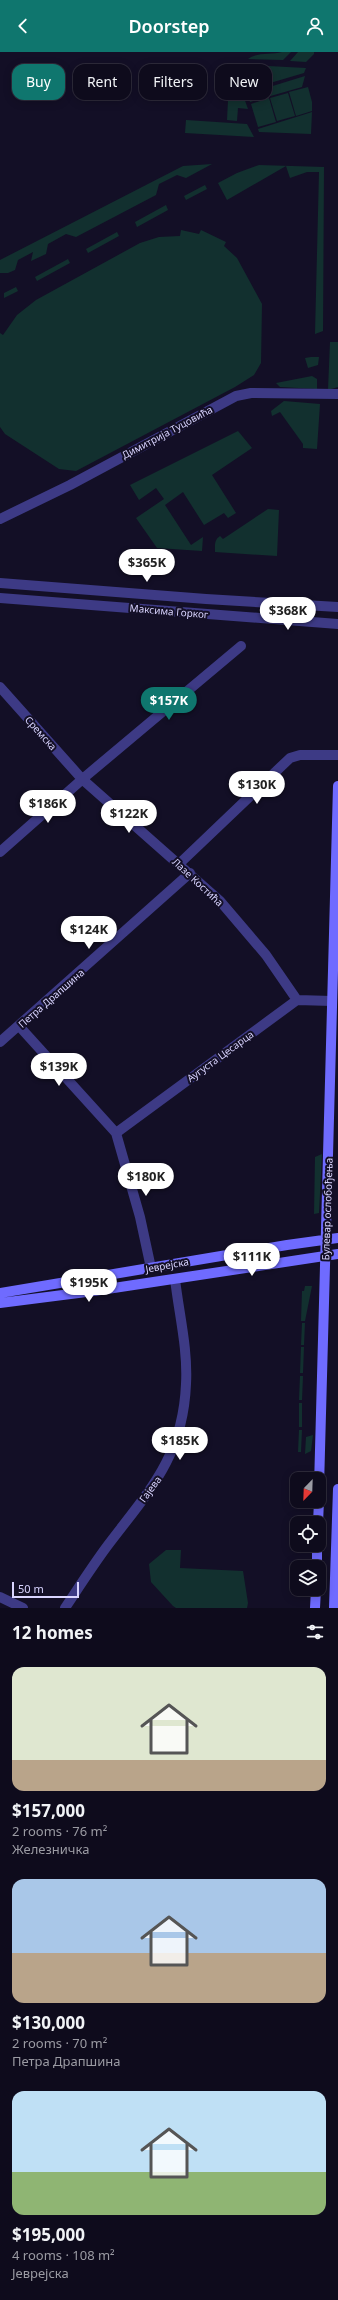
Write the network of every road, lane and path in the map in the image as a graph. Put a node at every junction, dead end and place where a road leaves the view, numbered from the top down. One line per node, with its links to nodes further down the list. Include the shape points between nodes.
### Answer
1 (338, 394): 2 (street, Димитрија Туцовића, via 251,393 236,396)
2 (4, 518): 3 (street, Димитрија Туцовића)
3 (0, 523)
4 (0, 583): 6 (street, Максима Горког)
5 (0, 598): 7 (street, Максима Горког)
6 (338, 607)
7 (338, 624)
8 (241, 646): 11 (street)
9 (0, 687): 11 (street, Сремска)
10 (338, 755): 14 (street, via 300,755 290,758)
11 (82, 780): 13 (street); 14 (street, Лазе Костића)
12 (338, 786): 17 (main road, Булевар ослобођења)
13 (0, 852)
14 (179, 864): 15 (street, Лазе Костића)
15 (190, 873): 16 (street, Лазе Костића, via 241,924 274,965); 18 (street, Петра Драпшина)
16 (296, 1000): 17 (street); 20 (street, Аугуста Цесарца)
17 (332, 1001): 21 (main road, Булевар ослобођења)
18 (19, 1026): 19 (street, Петра Драпшина); 20 (street)
19 (0, 1042)
20 (116, 1133): 23 (street, via 140,1217)
21 (333, 1239): 22 (main road, Булевар ослобођења); 23 (main road, Јеврејска)
22 (332, 1255): 24 (main road, Јеврејска); 27 (main road, Булевар ослобођења)
23 (151, 1268): 25 (main road, Јеврејска)
24 (175, 1279): 26 (main road, Јеврејска); 32 (street, Гајева, via 186,1372 182,1417 177,1437 164,1470 97,1559)
25 (0, 1293)
26 (0, 1303)
27 (320, 1472)
28 (338, 1489): 34 (main road)
29 (316, 1596): 33 (main road)
30 (0, 1597): 31 (street)
31 (23, 1608)
32 (65, 1608)
33 (315, 1608)
34 (334, 1608)

